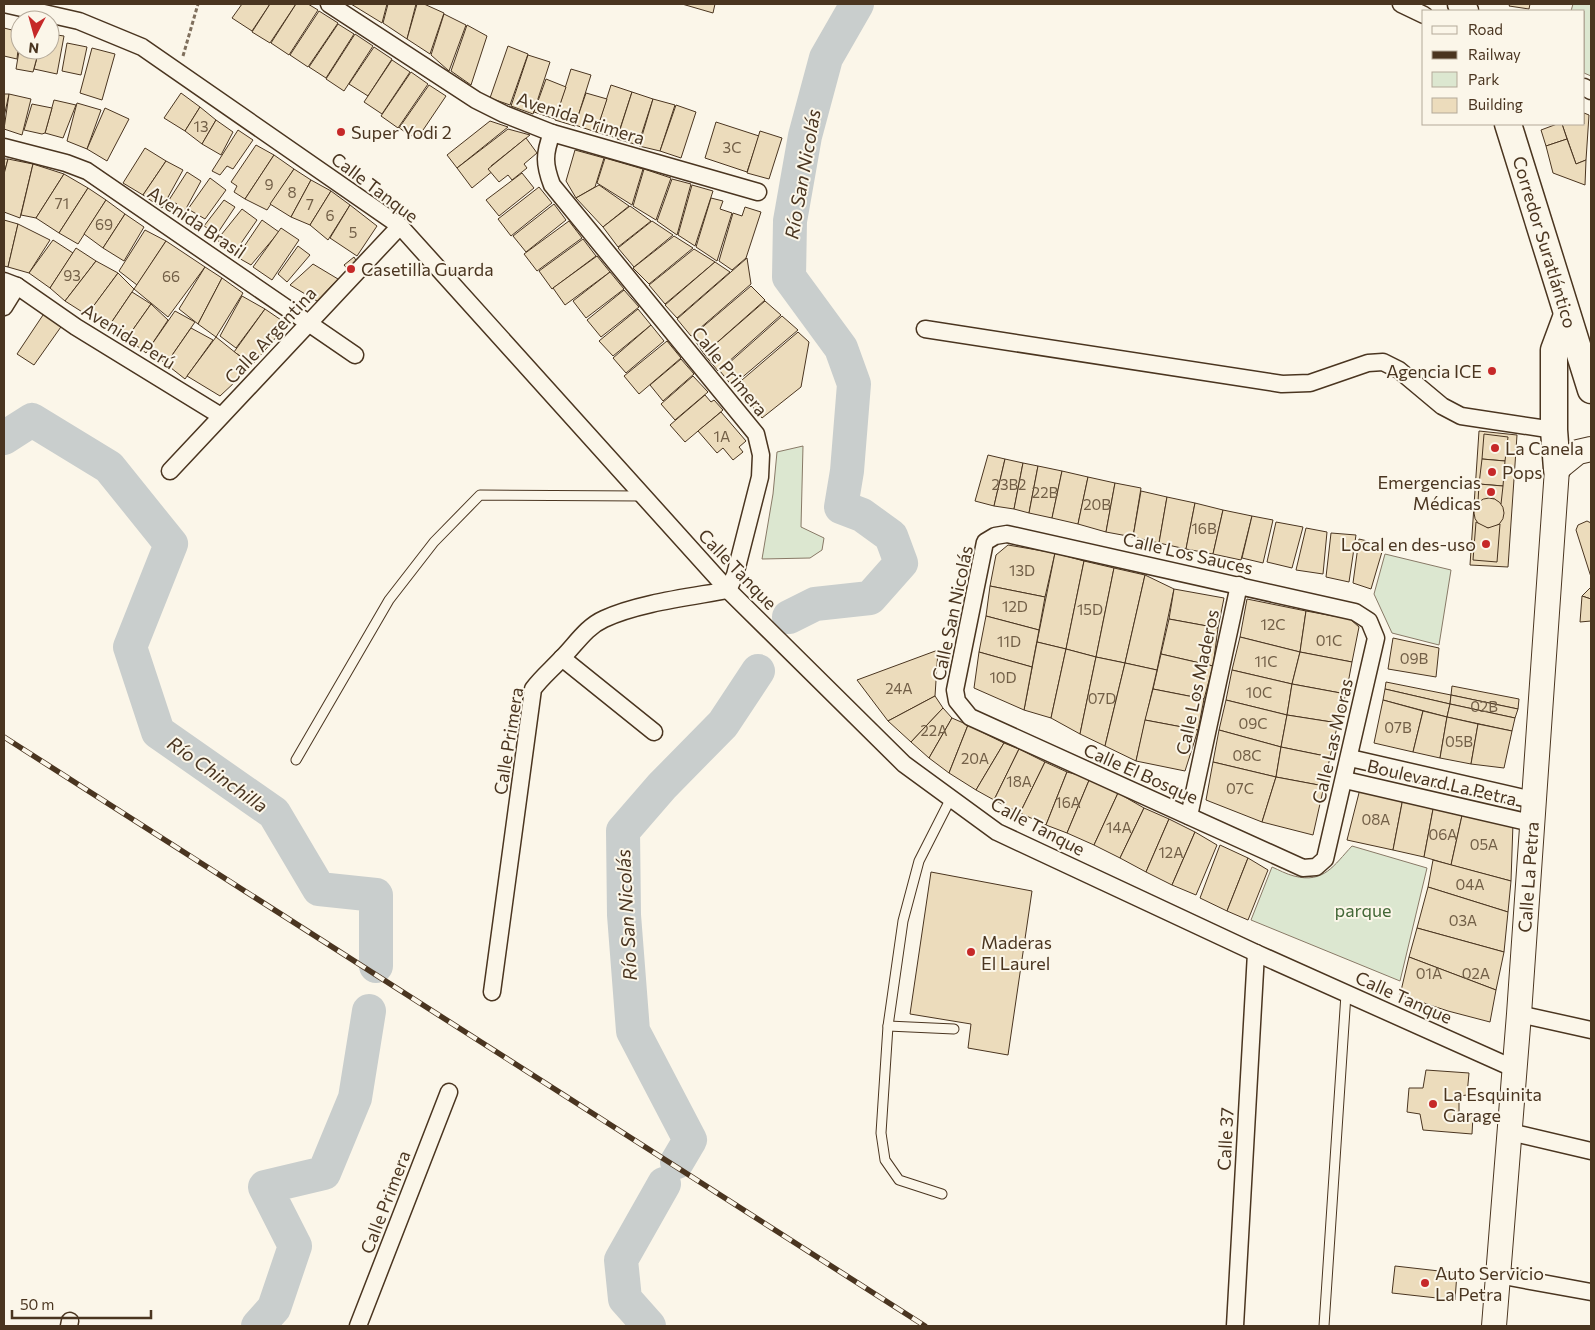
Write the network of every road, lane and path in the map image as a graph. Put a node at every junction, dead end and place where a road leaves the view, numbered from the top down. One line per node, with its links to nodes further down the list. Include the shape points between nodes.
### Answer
1 (4, 4): 6 (street, Calle Tanque, via 79,21 142,47)
2 (198, 4): 6 (path)
3 (329, 4): 8 (street, Avenida Primera, via 476,100)
4 (1401, 4): 5 (street)
5 (1422, 15)
6 (178, 73): 11 (street, Calle Tanque)
7 (1508, 125): 14 (main road, Corredor Suratlántico)
8 (552, 133): 10 (street, Avenida Primera); 27 (street, Calle Primera, via 545,166 552,185 756,434 761,455 760,477)
9 (4, 147): 15 (street, Avenida Brasil, via 87,171)
10 (758, 192)
11 (400, 226): 15 (street, Calle Argentina); 24 (street, Calle Tanque)
12 (11, 284): 13 (street); 19 (street, Avenida Perú)
13 (4, 307)
14 (1567, 315): 18 (main road, Corredor Suratlántico); 20 (main road, via 1554,350)
15 (310, 322): 17 (street, Avenida Brasil); 19 (street, Calle Argentina)
16 (925, 329): 20 (street, via 1282,384 1310,383 1368,363 1383,362 1399,370 1442,406 1461,416)
17 (355, 355)
18 (1591, 390)
19 (221, 416): 23 (street, Calle Argentina)
20 (1554, 430): 22 (main road)
21 (1591, 449): 22 (street, via 1578,452)
22 (1557, 469): 36 (street, Calle La Petra)
23 (170, 471)
24 (642, 496): 27 (street, Calle Tanque); 33 (lane, via 480,495 434,542 389,600)
25 (995, 536): 26 (street, Calle Los Sauces, via 1007,534); 30 (street, Calle San Nicolás, via 985,542 955,690)
26 (1239, 585): 28 (street, Calle Los Sauces, via 1355,612); 37 (street, Calle Los Maderos)
27 (728, 590): 29 (street, Calle Primera, via 627,610 603,619 583,634); 35 (street, Calle Tanque, via 904,764)
28 (1369, 621): 32 (street, Calle Las Moras, via 1376,638)
29 (562, 658): 31 (street); 40 (street, Calle Primera, via 533,689)
30 (957, 702): 37 (street, Calle El Bosque, via 970,717)
31 (654, 732)
32 (1350, 758): 34 (street, Calle Las Moras); 36 (street, Boulevard La Petra)
33 (296, 760)
34 (1344, 780): 36 (street, Boulevard La Petra); 38 (street, Calle Las Moras, via 1326,859)
35 (951, 798): 39 (street, Calle Tanque, via 997,832); 43 (lane, via 917,870 903,921)
36 (1532, 812): 42 (street, Calle La Petra)
37 (1189, 816): 38 (street, Calle El Bosque, via 1303,868)
38 (1316, 867)
39 (1256, 954): 41 (street, Calle Tanque); 54 (street, Calle 37)
40 (492, 992)
41 (1346, 994): 46 (street, Calle Tanque); 55 (lane)
42 (1520, 1014): 45 (street); 46 (street, Calle La Petra)
43 (888, 1026): 44 (lane); 50 (lane, via 881,1133 885,1160 899,1180)
44 (954, 1029)
45 (1591, 1030)
46 (1515, 1069): 48 (street, Calle La Petra)
47 (449, 1092): 53 (street, Calle Primera)
48 (1510, 1132): 49 (street); 51 (street, Calle La Petra)
49 (1591, 1151)
50 (942, 1194)
51 (1498, 1276): 52 (street); 56 (street, Calle La Petra)
52 (1591, 1292)
53 (358, 1326)
54 (1235, 1326)
55 (1324, 1326)
56 (1494, 1326)

